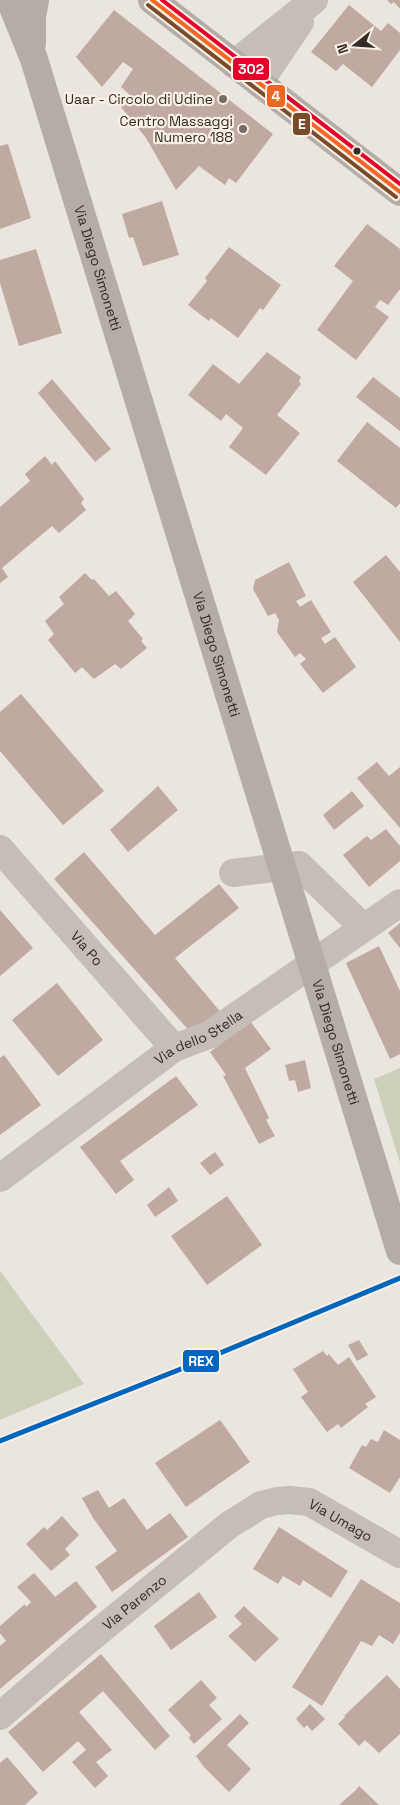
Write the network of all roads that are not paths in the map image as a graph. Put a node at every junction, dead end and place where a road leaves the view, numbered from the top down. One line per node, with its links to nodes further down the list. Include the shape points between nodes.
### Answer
1 (10, 0): 5 (main road, Via Diego Simonetti)
2 (35, 0): 5 (main road, Via Diego Simonetti, via 31,35)
3 (153, 0): 6 (main road)
4 (314, 0): 6 (street); 7 (street)
5 (34, 59): 15 (main road, Via Diego Simonetti, bridge)
6 (234, 64): 7 (main road)
7 (259, 83): 8 (main road)
8 (400, 192)
9 (0, 849): 13 (street, Via Po)
10 (233, 873): 12 (street, via 299,865)
11 (400, 902): 12 (street, Via dello Stella)
12 (364, 928): 13 (street, Via dello Stella, via 209,1035)
13 (174, 1048): 14 (street, Via dello Stella)
14 (0, 1178)
15 (400, 1251)
16 (277, 1501): 17 (street, Via Umago, via 310,1502); 18 (street, Via Parenzo, via 261,1505 229,1525)
17 (400, 1554)
18 (0, 1716)

